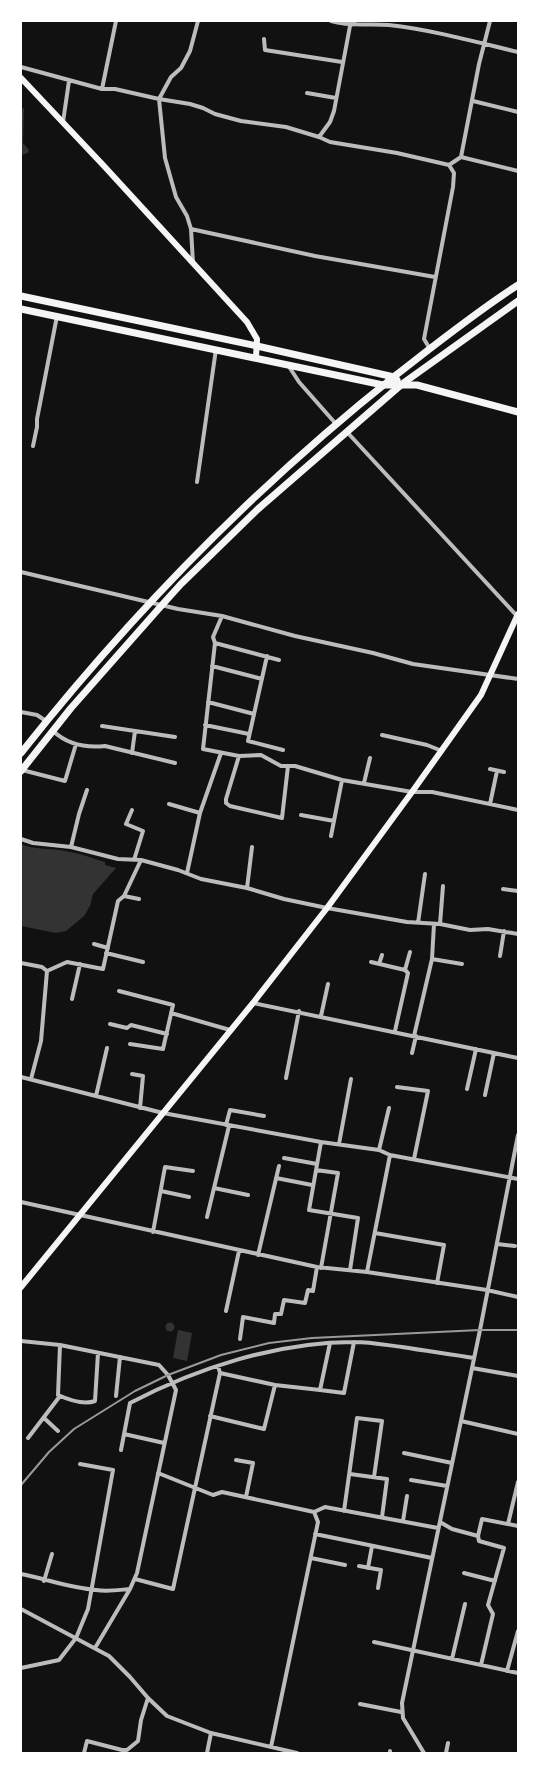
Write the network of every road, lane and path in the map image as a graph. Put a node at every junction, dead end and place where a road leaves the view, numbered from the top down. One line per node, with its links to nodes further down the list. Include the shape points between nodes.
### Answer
1 (116, 21): 14 (street)
2 (198, 21): 17 (street, via 190,51)
3 (331, 21): 6 (street)
4 (355, 21): 6 (street)
5 (490, 21): 8 (street)
6 (350, 26): 8 (street, via 389,25); 10 (street)
7 (264, 39): 10 (street, via 265,50)
8 (485, 44): 9 (street); 18 (street)
9 (518, 52)
10 (342, 62): 16 (street)
11 (21, 67): 13 (street)
12 (21, 78): 20 (main road)
13 (69, 81): 14 (street); 20 (street)
14 (102, 89): 17 (street, via 116,89)
15 (307, 93): 16 (street)
16 (336, 98): 21 (street, via 330,122)
17 (159, 99): 21 (street, via 190,104 241,121 286,127); 25 (street, via 165,158 176,197 187,216)
18 (472, 100): 19 (street); 22 (street)
19 (518, 112)
20 (63, 122): 26 (main road)
21 (319, 137): 23 (street, via 330,142 397,152)
22 (461, 157): 23 (street); 24 (street)
23 (449, 165): 27 (street, via 454,173 453,186)
24 (518, 171)
25 (191, 230): 26 (street); 27 (street)
26 (193, 264): 33 (main road, via 246,322 257,339)
27 (434, 277): 35 (street, via 424,339)
28 (518, 285): 35 (main road)
29 (21, 296): 33 (main road)
30 (518, 301): 39 (main road)
31 (21, 309): 32 (main road)
32 (57, 316): 34 (main road); 44 (street)
33 (257, 346): 36 (main road); 38 (main road)
34 (216, 349): 36 (main road); 45 (street)
35 (430, 349): 38 (main road)
36 (256, 357): 37 (main road)
37 (286, 363): 40 (main road); 42 (street)
38 (394, 377): 39 (main road); 40 (main road)
39 (402, 384): 40 (main road); 41 (main road, via 417,385); 43 (main road)
40 (383, 385): 42 (main road)
41 (518, 412)
42 (336, 424): 47 (main road, via 251,500)
43 (347, 432): 48 (main road, via 258,509); 49 (street)
44 (33, 446)
45 (197, 482)
46 (21, 572): 47 (street)
47 (150, 602): 48 (street); 61 (main road)
48 (162, 605): 50 (street); 64 (main road)
49 (518, 615): 55 (main road)
50 (222, 616): 51 (street, via 213,637); 55 (street, via 413,664)
51 (215, 643): 52 (street); 54 (street)
52 (267, 656): 53 (street); 56 (street)
53 (279, 660)
54 (212, 666): 56 (street); 58 (street)
55 (490, 676): 57 (street); 71 (main road, via 474,707)
56 (262, 678): 60 (street)
57 (518, 679)
58 (208, 702): 60 (street); 62 (street)
59 (21, 712): 61 (street, via 38,715)
60 (254, 714): 66 (street)
61 (46, 722): 72 (main road)
62 (205, 725): 66 (street); 74 (street, via 203,749)
63 (102, 726): 65 (street)
64 (53, 730): 69 (street, via 61,738); 80 (main road)
65 (135, 731): 68 (street); 73 (street)
66 (250, 734): 70 (street, via 248,741)
67 (382, 735): 71 (street)
68 (175, 737)
69 (76, 744): 73 (street, via 105,746); 80 (street, via 65,781)
70 (283, 750)
71 (442, 751): 86 (main road)
72 (21, 753)
73 (132, 753): 77 (street)
74 (221, 753): 75 (street); 91 (street)
75 (239, 756): 78 (street, via 261,755 281,766); 78 (street, via 226,803 282,818)
76 (370, 758): 84 (street)
77 (175, 763)
78 (288, 766): 83 (street)
79 (490, 769): 81 (street)
80 (21, 770)
81 (497, 771): 82 (street); 88 (street)
82 (504, 772)
83 (342, 780): 84 (street); 93 (street)
84 (364, 783): 86 (street)
85 (88, 790): 96 (street)
86 (412, 792): 88 (street, via 432,792 465,801); 108 (main road)
87 (169, 804): 91 (street)
88 (490, 804): 90 (street)
89 (132, 810): 98 (street, via 126,824 143,831)
90 (518, 810)
91 (200, 813): 100 (street)
92 (301, 815): 93 (street)
93 (334, 821): 94 (street)
94 (331, 836)
95 (21, 839): 96 (street, via 33,843)
96 (71, 847): 98 (street, via 118,859)
97 (252, 847): 103 (street)
98 (134, 860): 99 (street)
99 (140, 860): 100 (street); 106 (street)
100 (187, 873): 103 (street, via 201,879)
101 (425, 874): 109 (street)
102 (443, 886): 111 (street)
103 (247, 888): 108 (street)
104 (503, 889): 105 (street)
105 (518, 891)
106 (124, 896): 107 (street); 115 (street, via 118,901)
107 (139, 900)
108 (327, 908): 109 (street); 132 (main road)
109 (418, 922): 110 (street)
110 (434, 924): 111 (street); 120 (street)
111 (440, 924): 112 (street, via 470,930 488,929)
112 (504, 932): 113 (street); 119 (street)
113 (518, 934)
114 (94, 944): 115 (street)
115 (108, 948): 117 (street)
116 (410, 952): 127 (street)
117 (106, 953): 121 (street); 124 (street, via 103,969)
118 (382, 955): 125 (street)
119 (500, 956)
120 (432, 960): 126 (street); 140 (street)
121 (143, 962)
122 (371, 962): 125 (street)
123 (21, 964): 128 (street, via 42,967)
124 (80, 964): 128 (street, via 67,962); 131 (street)
125 (379, 964): 127 (street)
126 (462, 964)
127 (405, 970): 138 (street, via 408,973)
128 (47, 971): 150 (street, via 41,1041)
129 (328, 984): 135 (street)
130 (119, 991): 134 (street, via 173,1005)
131 (72, 999)
132 (253, 1003): 133 (street); 137 (main road)
133 (299, 1012): 135 (street); 149 (street)
134 (172, 1013): 137 (street); 139 (street)
135 (321, 1016): 138 (street)
136 (110, 1024): 139 (street)
137 (230, 1030): 158 (main road)
138 (395, 1032): 140 (street)
139 (166, 1034): 141 (street, via 163,1049)
140 (415, 1036): 143 (street); 144 (street)
141 (130, 1044)
142 (106, 1048): 155 (street)
143 (476, 1049): 145 (street); 153 (street)
144 (412, 1053)
145 (494, 1053): 146 (street); 154 (street)
146 (518, 1058)
147 (132, 1074): 156 (street, via 143,1076)
148 (21, 1077): 150 (street)
149 (286, 1078)
150 (31, 1079): 155 (street)
151 (351, 1079): 163 (street)
152 (397, 1087): 167 (street, via 428,1091)
153 (467, 1089)
154 (485, 1095)
155 (96, 1096): 156 (street)
156 (140, 1108): 158 (street)
157 (389, 1108): 164 (street)
158 (163, 1113): 160 (street); 182 (main road)
159 (264, 1116): 160 (street, via 230,1110)
160 (227, 1126): 162 (street); 176 (street)
161 (518, 1135): 173 (street)
162 (321, 1142): 163 (street); 168 (street)
163 (339, 1144): 164 (street)
164 (379, 1150): 165 (street)
165 (390, 1155): 167 (street); 185 (street)
166 (284, 1158): 168 (street)
167 (414, 1159): 173 (street)
168 (317, 1164): 170 (street)
169 (279, 1166): 172 (street)
170 (316, 1170): 175 (street); 181 (street, via 338,1173)
171 (194, 1171): 177 (street, via 165,1167)
172 (276, 1178): 175 (street); 189 (street)
173 (511, 1178): 174 (street); 186 (street)
174 (518, 1179)
175 (312, 1185): 181 (street, via 309,1210)
176 (214, 1188): 178 (street); 183 (street)
177 (161, 1191): 179 (street); 184 (street)
178 (248, 1195)
179 (189, 1197)
180 (21, 1202): 182 (street)
181 (331, 1213): 190 (street); 191 (street, via 358,1218)
182 (81, 1214): 184 (street); 194 (main road)
183 (206, 1217)
184 (154, 1232): 188 (street)
185 (374, 1233): 192 (street); 193 (street, via 444,1245)
186 (497, 1244): 187 (street); 195 (street)
187 (515, 1246)
188 (239, 1251): 189 (street); 197 (street)
189 (258, 1255): 190 (street)
190 (319, 1267): 191 (street); 198 (street, via 313,1291 308,1290 305,1303 284,1300 282,1314 276,1314 274,1324 243,1317)
191 (350, 1270): 192 (street)
192 (367, 1272): 193 (street)
193 (437, 1283): 195 (street)
194 (21, 1287)
195 (487, 1290): 196 (street); 205 (street)
196 (518, 1296)
197 (226, 1311)
198 (240, 1339)
199 (21, 1341): 202 (street)
200 (354, 1342): 201 (street); 205 (street); 212 (street, via 344,1393)
201 (330, 1343): 206 (street, via 283,1349 236,1359); 212 (street)
202 (60, 1345): 203 (street); 213 (street)
203 (98, 1353): 204 (street); 213 (street, via 95,1400 89,1403)
204 (120, 1358): 210 (street, via 159,1365); 214 (street)
205 (474, 1358): 207 (street)
206 (218, 1366): 208 (street); 210 (street)
207 (472, 1368): 209 (street); 217 (street)
208 (220, 1373): 211 (street); 215 (street)
209 (518, 1376)
210 (173, 1383): 219 (street, via 130,1403); 222 (street, via 176,1390)
211 (275, 1385): 212 (street); 215 (street, via 264,1429)
212 (320, 1390)
213 (60, 1396): 216 (street)
214 (116, 1396)
215 (210, 1416): 234 (street)
216 (44, 1418): 218 (street); 221 (street)
217 (461, 1421): 220 (street); 226 (street)
218 (58, 1431)
219 (124, 1434): 222 (street); 223 (street)
220 (518, 1434)
221 (28, 1438)
222 (164, 1443): 228 (street)
223 (121, 1450)
224 (404, 1453): 226 (street)
225 (236, 1460): 236 (street, via 253,1463)
226 (452, 1463): 233 (street)
227 (80, 1464): 260 (street, via 113,1470)
228 (158, 1473): 234 (street); 256 (street)
229 (350, 1474): 230 (street); 230 (street, via 357,1418 382,1421); 237 (street)
230 (374, 1477): 239 (street, via 388,1479)
231 (411, 1480): 233 (street)
232 (518, 1482): 242 (street)
233 (447, 1486): 241 (street)
234 (194, 1488): 236 (street, via 213,1495 222,1492); 256 (street, via 173,1589)
235 (406, 1496): 240 (street)
236 (246, 1498): 238 (street)
237 (344, 1511): 238 (street, via 325,1507); 239 (street)
238 (314, 1512): 245 (street, via 318,1522)
239 (382, 1518): 240 (street)
240 (403, 1521): 244 (street)
241 (440, 1522): 244 (street); 246 (street, via 452,1529)
242 (508, 1524): 243 (street); 246 (street, via 482,1519)
243 (518, 1526)
244 (438, 1528): 250 (street)
245 (316, 1534): 247 (street); 249 (street)
246 (478, 1536): 257 (street, via 479,1541 504,1548)
247 (372, 1546): 250 (street); 253 (street)
248 (52, 1554): 258 (street)
249 (311, 1558): 251 (street); 279 (street)
250 (432, 1558): 268 (street)
251 (345, 1565)
252 (359, 1566): 253 (street)
253 (368, 1568): 259 (street, via 381,1570)
254 (464, 1573): 257 (street)
255 (21, 1574): 258 (street)
256 (135, 1579): 261 (street)
257 (495, 1580): 270 (street, via 488,1605 493,1614)
258 (44, 1581): 260 (street)
259 (378, 1588)
260 (90, 1589): 261 (street); 265 (street, via 88,1609)
261 (130, 1589): 267 (street)
262 (465, 1604): 269 (street)
263 (21, 1609): 265 (street)
264 (518, 1631): 272 (street)
265 (76, 1638): 267 (street); 271 (street, via 59,1660)
266 (374, 1642): 268 (street)
267 (95, 1648): 274 (street, via 109,1656)
268 (412, 1651): 269 (street); 276 (street)
269 (452, 1659): 270 (street)
270 (481, 1665): 272 (street)
271 (21, 1668)
272 (507, 1671): 273 (street)
273 (518, 1674)
274 (148, 1698): 277 (street, via 167,1716); 280 (street, via 138,1741 128,1750)
275 (360, 1704): 276 (street)
276 (401, 1712): 284 (street)
277 (211, 1733): 279 (street); 282 (street)
278 (448, 1743): 285 (street)
279 (271, 1747): 283 (street)
280 (122, 1751): 281 (street, via 87,1741)
281 (84, 1753)
282 (207, 1753)
283 (298, 1753)
284 (424, 1753)
285 (446, 1753)

